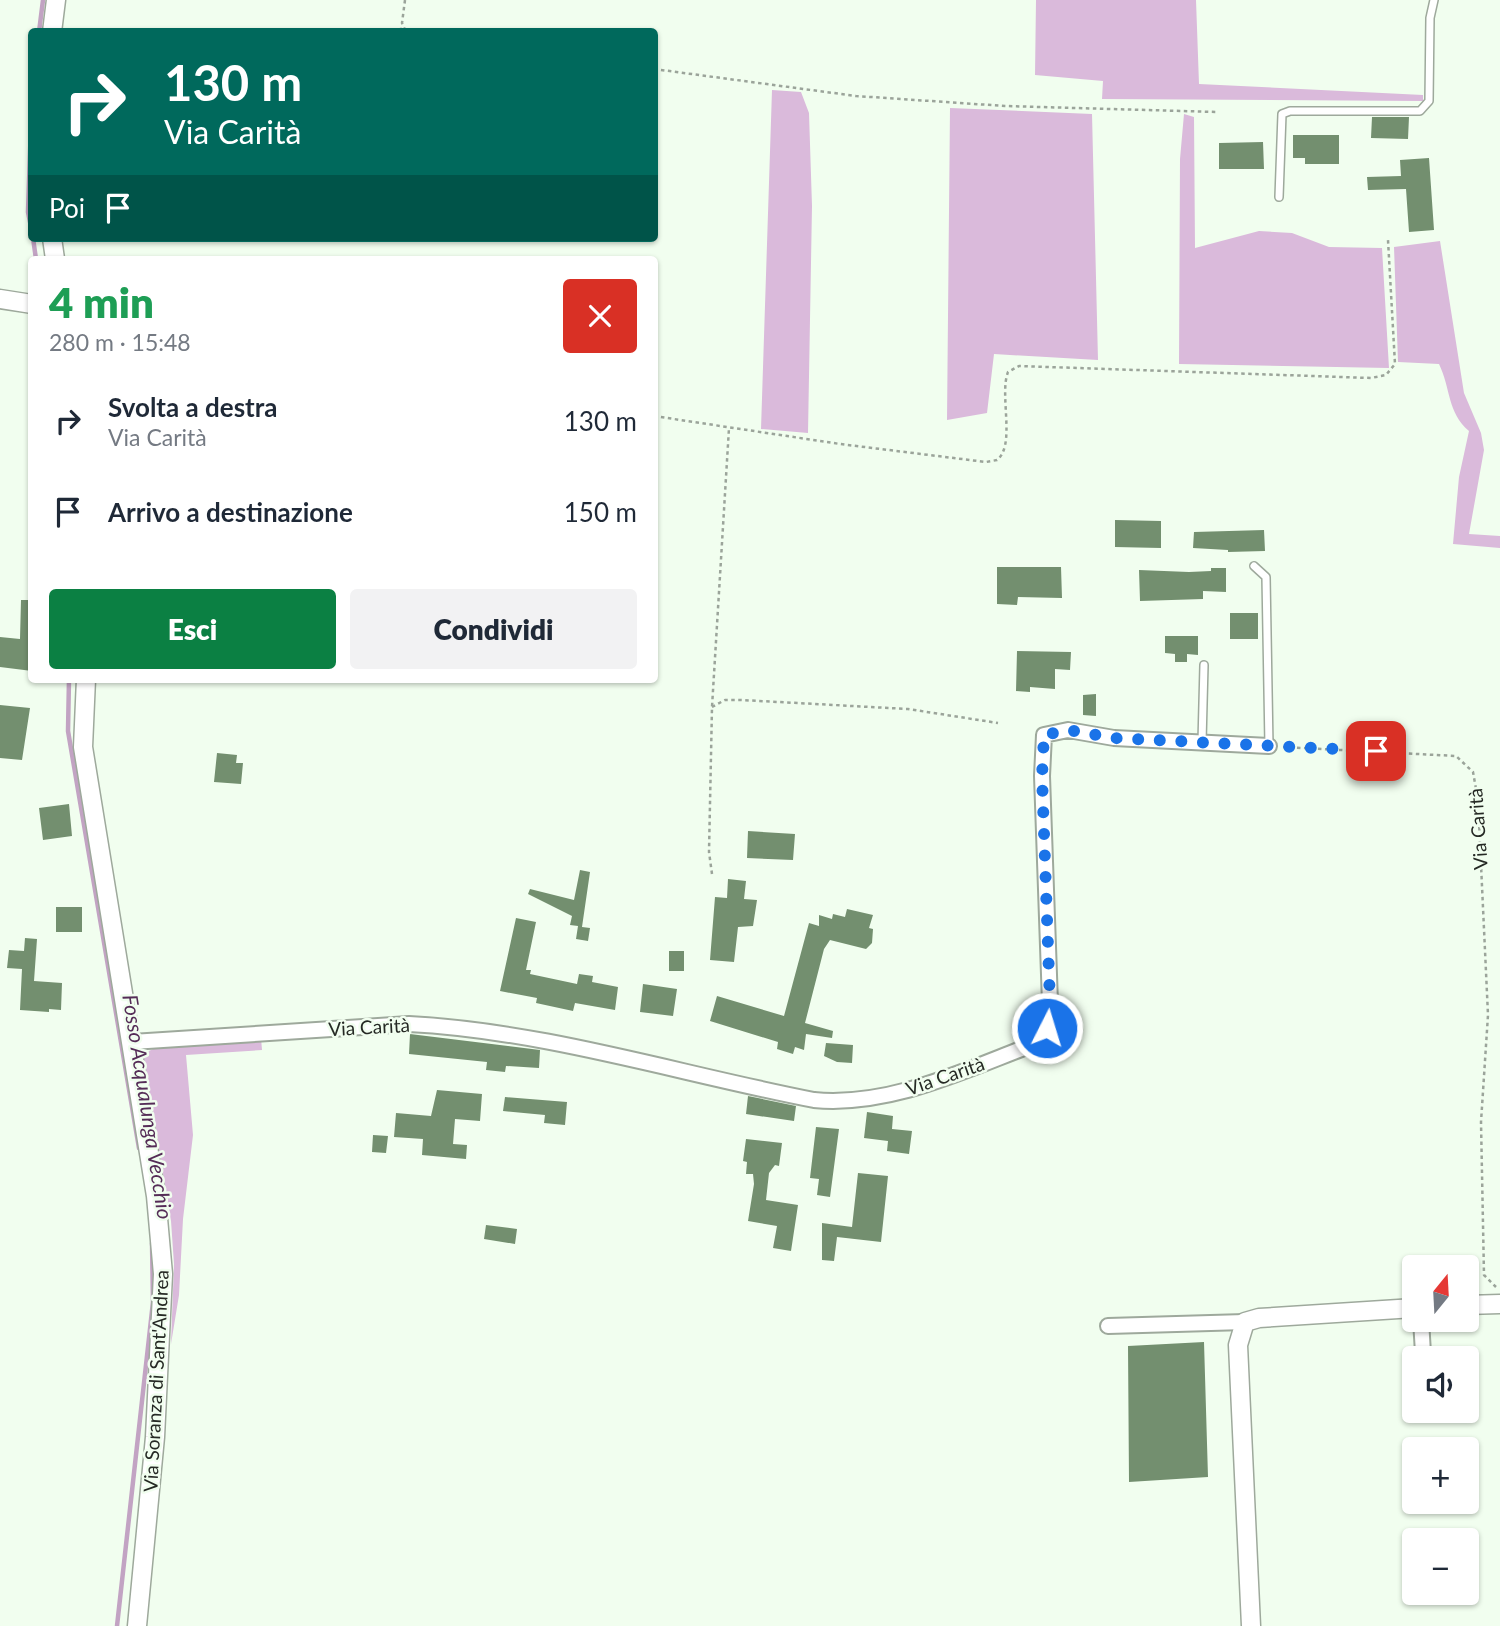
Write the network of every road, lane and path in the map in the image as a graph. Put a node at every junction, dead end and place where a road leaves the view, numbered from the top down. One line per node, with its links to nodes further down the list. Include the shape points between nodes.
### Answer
1 (56, 0): 4 (street)
2 (405, 0): 5 (path)
3 (1434, 0): 8 (lane, via 1429,101 1420,111 1282,114)
4 (52, 28)
5 (404, 28)
6 (658, 70): 7 (path, via 856,96 1005,106)
7 (1217, 111)
8 (1279, 197)
9 (1388, 240): 13 (path, via 1395,364 1386,376 1019,366 1008,372 1003,384 1006,447 998,460 986,462)
10 (0, 299): 11 (street)
11 (28, 303)
12 (658, 417): 13 (path)
13 (729, 428): 17 (path)
14 (1254, 566): 20 (lane, via 1266,577)
15 (1203, 665): 19 (lane)
16 (86, 683): 22 (street, Via Soranza di Sant'Andrea, via 83,747)
17 (712, 707): 18 (path, via 725,700 868,707); 21 (path)
18 (998, 723)
19 (1202, 743): 20 (street, Via Carità); 22 (street, Via Carità, via 1114,738 1068,730 1044,735 1047,1028 1029,1046 874,1099 814,1100 565,1046 442,1026 409,1024)
20 (1269, 746): 23 (path, Via Carità, via 1456,756 1473,772 1488,1015 1481,1122 1484,1275)
21 (712, 874)
22 (132, 1042): 29 (street, Via Soranza di Sant'Andrea, via 163,1274 156,1424)
23 (1500, 1288)
24 (1500, 1304): 25 (street)
25 (1479, 1305)
26 (1402, 1309): 27 (street)
27 (1245, 1322): 28 (street); 30 (street, via 1238,1345)
28 (1108, 1326)
29 (137, 1626)
30 (1251, 1626)

